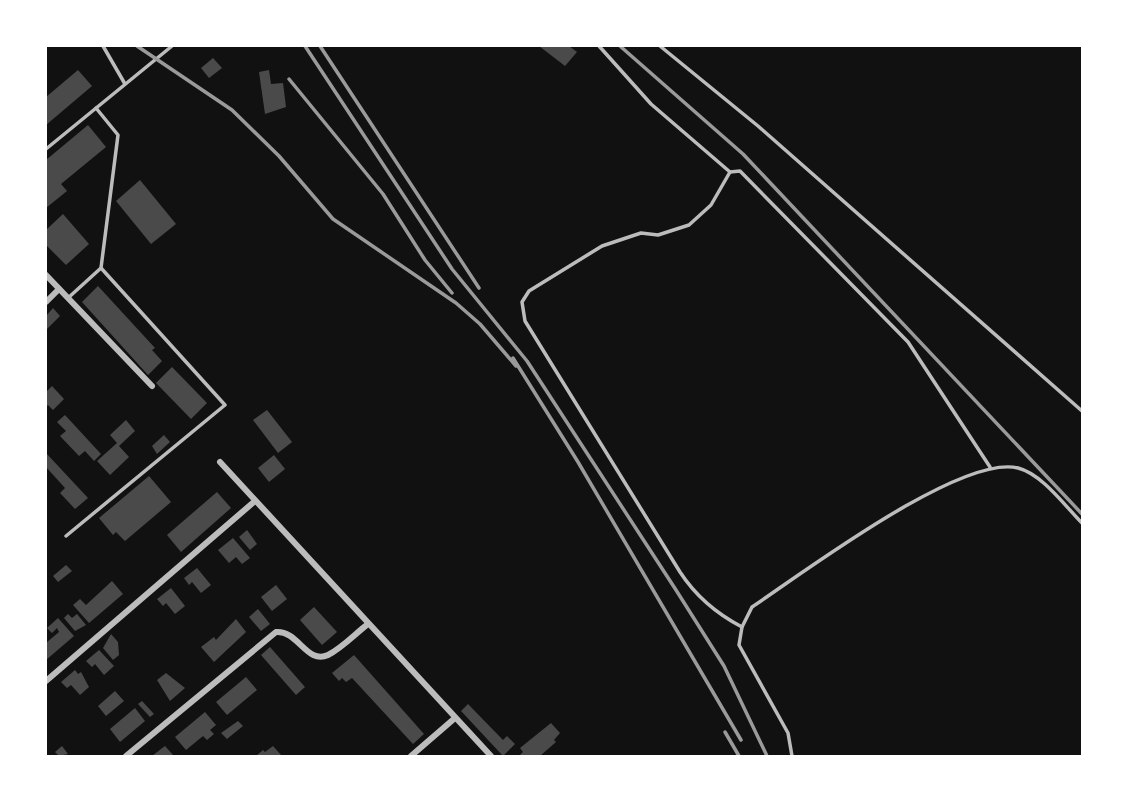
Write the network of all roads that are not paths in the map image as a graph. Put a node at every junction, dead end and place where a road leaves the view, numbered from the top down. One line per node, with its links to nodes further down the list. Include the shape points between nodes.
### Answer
1 (103, 46): 5 (lane)
2 (172, 46): 5 (lane)
3 (599, 46): 8 (lane, via 651,104)
4 (660, 46): 15 (lane)
5 (125, 84): 6 (lane)
6 (96, 108): 7 (lane); 9 (lane, via 118,135)
7 (46, 149)
8 (730, 172): 17 (lane, via 740,171 908,342); 22 (lane, via 711,205 689,225 602,246 529,291 522,302 525,321 692,591)
9 (101, 268): 12 (lane); 20 (lane, via 225,405)
10 (46, 275): 11 (street)
11 (60, 289): 12 (street); 13 (street)
12 (68, 298): 14 (street)
13 (46, 302)
14 (152, 386)
15 (1083, 411)
16 (220, 462): 18 (street)
17 (990, 467): 19 (lane, via 1019,468 1034,475); 22 (lane, via 864,530 752,607)
18 (255, 501): 21 (street); 23 (street)
19 (1083, 523)
20 (66, 536)
21 (368, 624): 24 (street); 25 (street, via 319,657 294,636 276,632)
22 (742, 627): 28 (lane, via 739,645 788,733)
23 (46, 681)
24 (456, 718): 26 (street); 27 (street)
25 (126, 757)
26 (411, 757)
27 (491, 757)
28 (792, 757)

